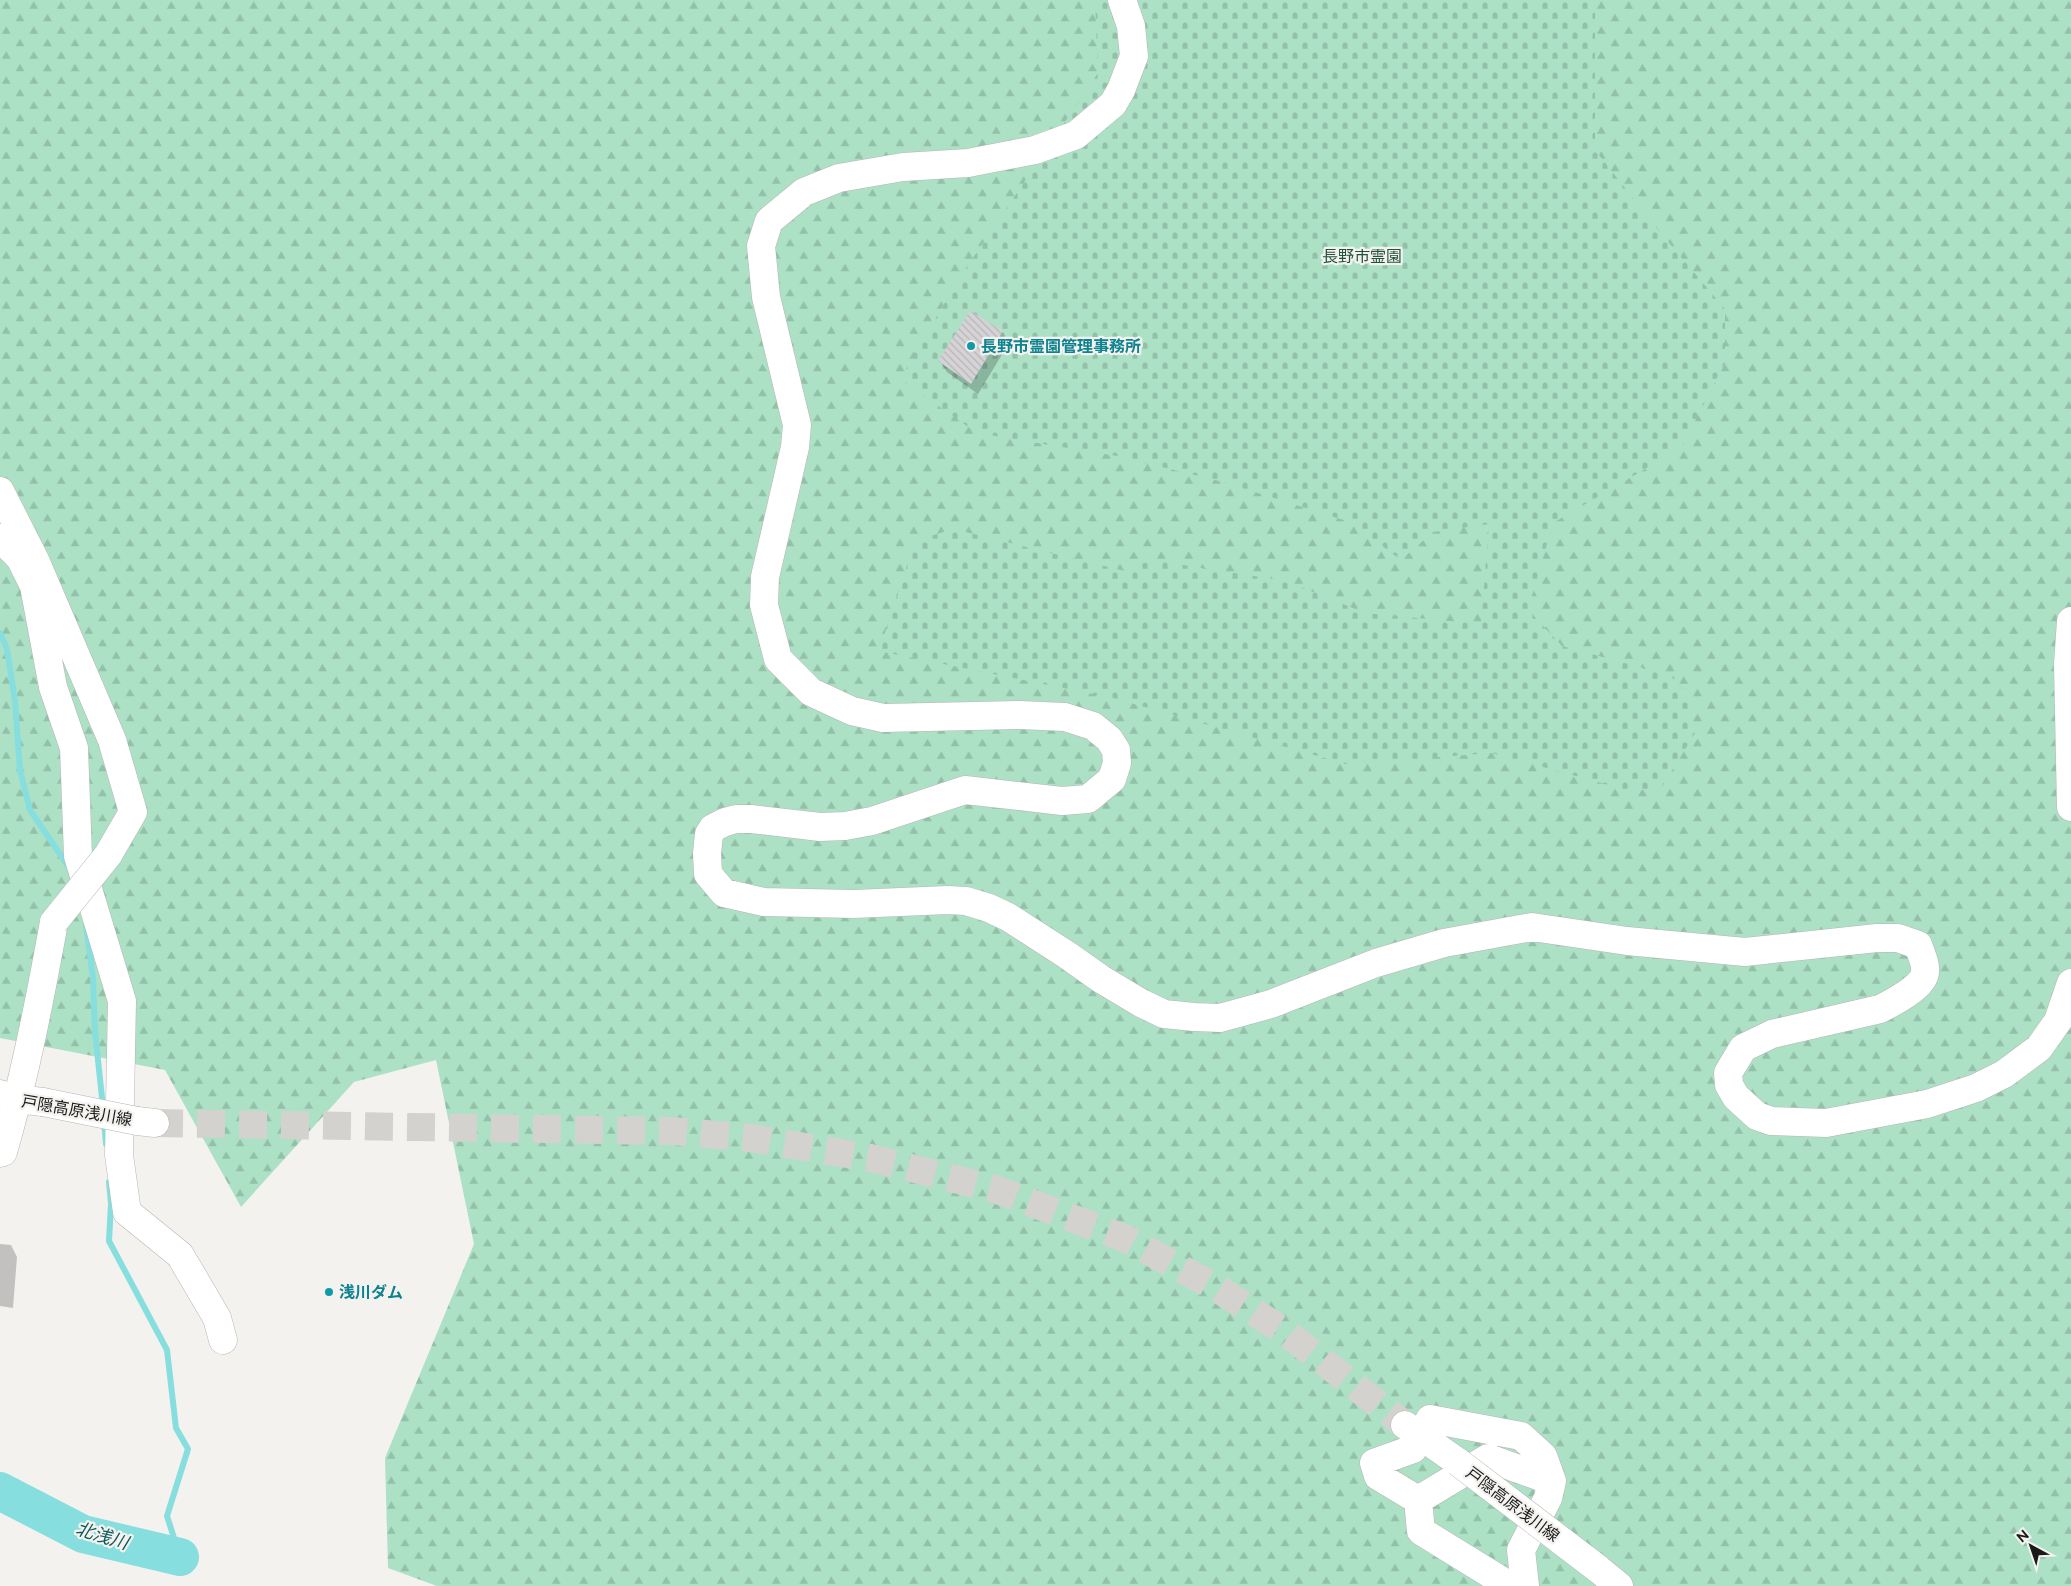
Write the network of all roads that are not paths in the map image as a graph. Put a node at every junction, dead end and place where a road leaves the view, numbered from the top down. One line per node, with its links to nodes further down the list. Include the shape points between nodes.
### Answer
1 (1122, 0): 6 (street, via 1131,26 1134,56 1122,90 1113,104 1076,135 1035,150 968,163 903,167 838,178 804,192 769,222 761,246 766,297 797,425 796,447 765,577 764,605 778,659 811,692 852,711 883,718 1020,715 1065,717 1093,726 1109,739 1116,750 1117,763 1112,779 1088,799 1062,801 965,790 872,821 845,826 820,827 751,819 725,822 709,834 707,853 708,874 724,893 764,902 966,901 1008,917 1141,1003 1164,1014 1194,1017 1220,1018 1271,1004 1376,962 1444,943 1532,927 1628,941 1745,952 1877,938 1898,938 1918,945 1926,975 1921,983 1894,1002 1880,1009 1772,1034 1743,1048 1728,1073 1729,1085 1736,1097 1756,1116 1771,1121 1826,1123 1927,1104 1976,1088 2004,1074 2040,1048 2058,1021)
2 (0, 491): 7 (street, bridge, via 35,560 112,740 133,812 108,855 54,922 40,1002)
3 (0, 538): 10 (street, via 20,558 34,586 53,687 74,748 78,856 122,1001 119,1155 127,1212 180,1255 217,1318)
4 (2071, 621): 5 (street, via 2068,664)
5 (2071, 807)
6 (2071, 983)
7 (8, 1097): 8 (street, 戸隠高原浅川線, bridge); 9 (street)
8 (146, 1122)
9 (0, 1153)
10 (223, 1340)
11 (1412, 1430): 12 (street, via 1430,1419 1521,1436 1543,1456); 13 (street, via 1413,1449 1374,1463 1378,1476); 16 (street, 戸隠高原浅川線, bridge)
12 (1552, 1481): 13 (street, via 1488,1458); 15 (street, via 1548,1498 1520,1550)
13 (1418, 1500): 14 (street, via 1421,1531)
14 (1510, 1586)
15 (1525, 1586)
16 (1620, 1586)

